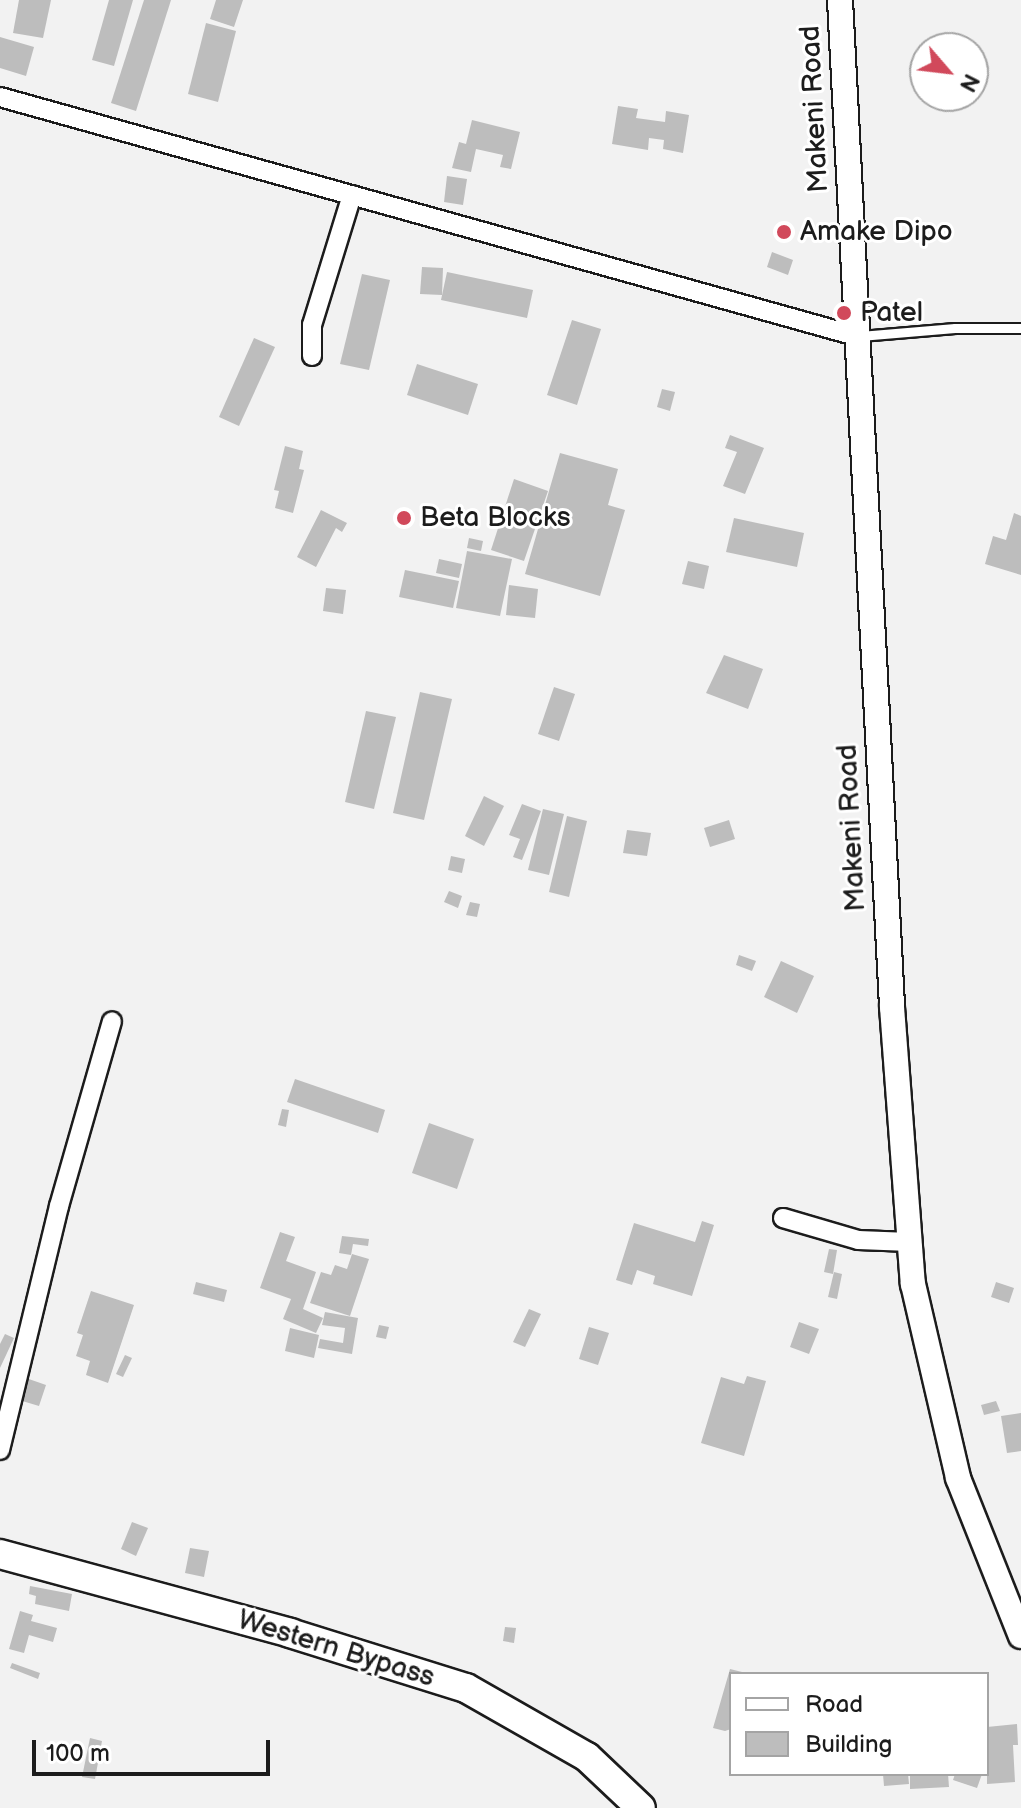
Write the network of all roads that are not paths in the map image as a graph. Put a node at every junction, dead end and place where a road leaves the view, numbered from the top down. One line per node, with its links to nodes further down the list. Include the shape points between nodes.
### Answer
1 (840, 0): 5 (main road, Makeni Road)
2 (0, 97): 3 (street)
3 (352, 195): 5 (street); 6 (street, via 312,325)
4 (1021, 328): 5 (lane)
5 (856, 336): 9 (main road, Makeni Road)
6 (312, 356)
7 (112, 1021): 10 (street, via 59,1206)
8 (783, 1218): 9 (street, via 858,1240)
9 (910, 1242): 12 (main road, Makeni Road, via 916,1299 958,1478)
10 (0, 1450)
11 (0, 1554): 13 (main road, Western Bypass, via 290,1633 466,1688 587,1757)
12 (1021, 1636)
13 (641, 1808)

